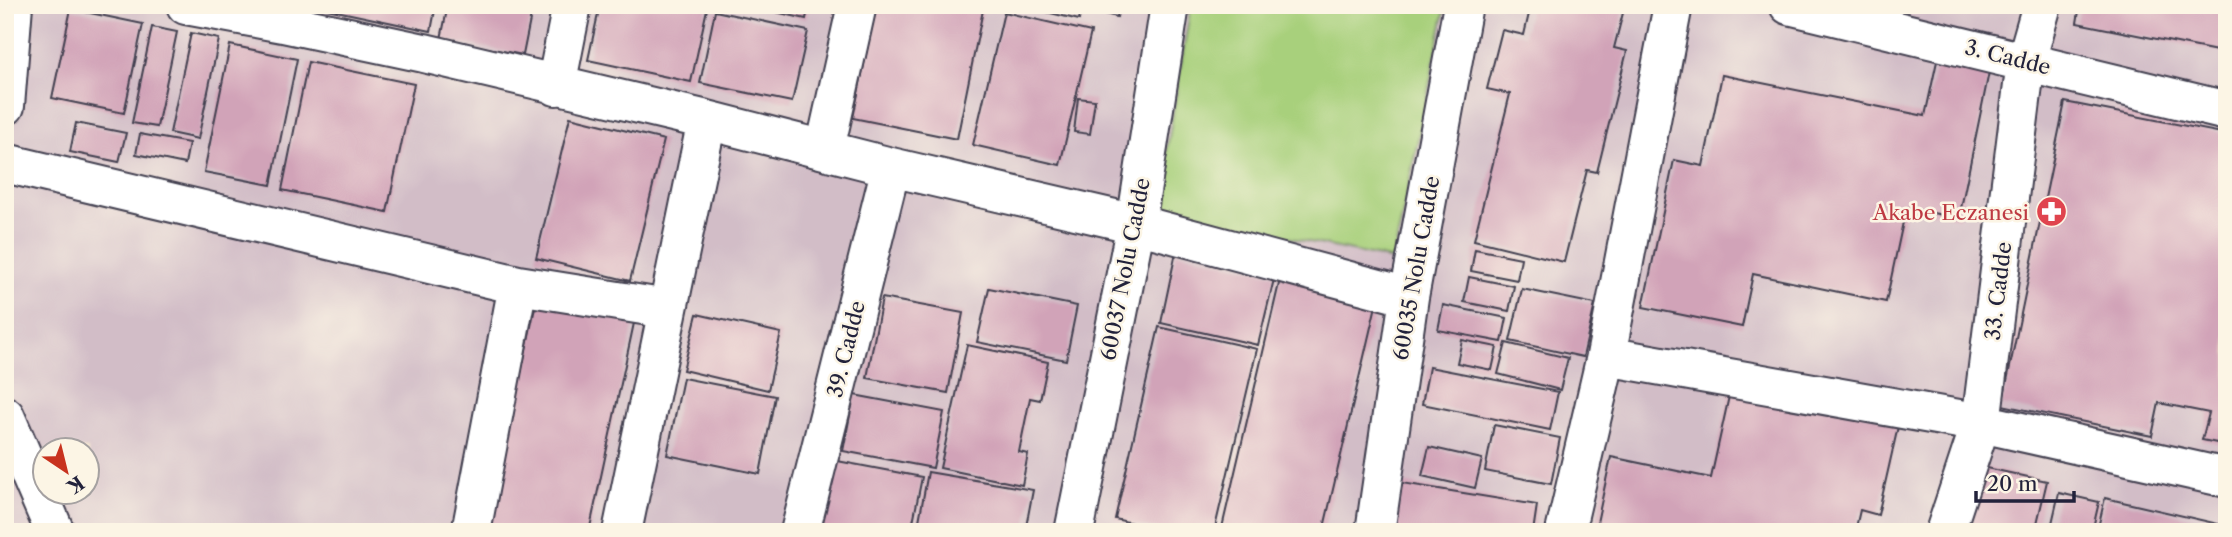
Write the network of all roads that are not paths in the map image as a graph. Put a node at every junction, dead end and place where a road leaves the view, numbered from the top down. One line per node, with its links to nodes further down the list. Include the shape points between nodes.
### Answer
1 (13, 5): 13 (street)
2 (186, 5): 10 (street)
3 (572, 5): 12 (street)
4 (857, 5): 16 (street)
5 (1170, 5): 19 (street, 60037 Nolu Cadde)
6 (1463, 5): 21 (street, 60035 Nolu Cadde)
7 (1673, 5): 23 (street)
8 (1789, 5): 11 (street, 3. Cadde)
9 (2042, 5): 11 (street, 33. Cadde)
10 (285, 14): 12 (street)
11 (2026, 61): 14 (street, 3. Cadde); 25 (street, 33. Cadde)
12 (556, 86): 15 (street)
13 (5, 106)
14 (2227, 111)
15 (708, 120): 16 (street); 22 (street)
16 (825, 149): 18 (street)
17 (5, 163): 20 (street)
18 (891, 167): 19 (street); 30 (street, 39. Cadde)
19 (1136, 224): 21 (street); 31 (street, 60037 Nolu Cadde)
20 (519, 285): 22 (street); 28 (street)
21 (1409, 298): 32 (street, 60035 Nolu Cadde)
22 (668, 309): 29 (street)
23 (1606, 356): 25 (street); 33 (street)
24 (5, 416): 27 (street)
25 (1981, 423): 26 (street); 34 (street, 33. Cadde)
26 (2227, 478)
27 (55, 532)
28 (471, 532)
29 (622, 532)
30 (800, 532)
31 (1074, 532)
32 (1375, 532)
33 (1565, 532)
34 (1945, 532)

